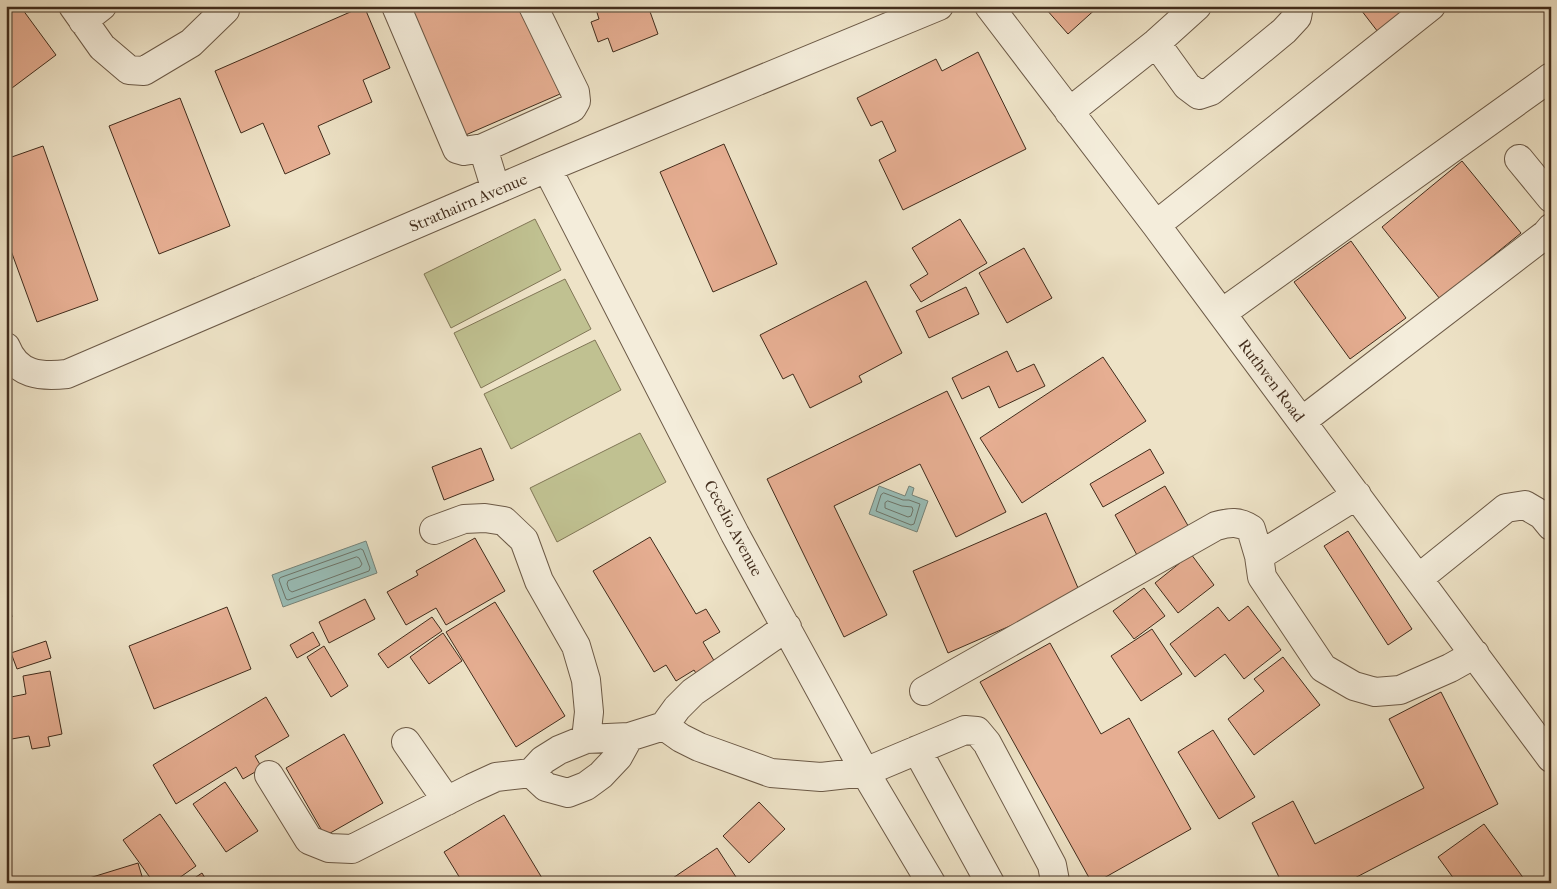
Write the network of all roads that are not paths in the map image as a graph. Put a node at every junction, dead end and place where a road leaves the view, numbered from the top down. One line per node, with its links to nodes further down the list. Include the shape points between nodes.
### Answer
1 (224, 6): 9 (street, via 225,10 191,43 144,71 129,70 102,47)
2 (396, 6): 13 (street, via 457,149)
3 (533, 6): 13 (street, via 575,92 576,101 572,108)
4 (939, 6): 15 (street, Strathairn Avenue)
5 (989, 6): 12 (street, Ruthven Road)
6 (1197, 6): 10 (street)
7 (1299, 6): 10 (street, via 1297,16 1284,31 1211,91 1199,95 1187,86)
8 (1431, 6): 18 (street)
9 (86, 11)
10 (1156, 43): 12 (street)
11 (1551, 77): 20 (street)
12 (1069, 112): 18 (street, Ruthven Road)
13 (483, 148): 16 (street)
14 (1518, 160): 17 (street)
15 (547, 168): 16 (street, Strathairn Avenue); 28 (street, Cecelio Avenue, via 735,534)
16 (496, 190): 21 (street, Strathairn Avenue, via 67,374 47,376 30,373 15,364)
17 (1551, 198)
18 (1156, 225): 20 (street, Ruthven Road)
19 (1551, 228): 22 (street)
20 (1222, 313): 22 (street, Ruthven Road)
21 (6, 347)
22 (1302, 421): 23 (street, Ruthven Road)
23 (1357, 495): 26 (street); 27 (street, Ruthven Road)
24 (1551, 526): 27 (street, via 1542,515 1525,504 1506,508)
25 (434, 530): 33 (street, via 464,519 485,518 504,521 524,540 540,581 579,654 589,712)
26 (1260, 556): 29 (street, via 1262,577 1323,668 1354,686 1376,692 1400,690); 30 (street, via 1252,529 1231,522 1216,526)
27 (1419, 578): 29 (street, Ruthven Road)
28 (787, 627): 31 (street, via 693,692); 38 (street, Cecelio Avenue)
29 (1475, 654): 36 (street, Ruthven Road)
30 (924, 691)
31 (664, 726): 32 (street); 38 (street, via 699,747 770,773 820,777)
32 (629, 737): 33 (street); 37 (street, via 618,757 601,775 568,794 546,787)
33 (586, 739): 37 (street, via 559,750)
34 (406, 742): 40 (street)
35 (917, 750): 38 (street); 42 (street); 43 (street, via 965,730 977,731 987,743 1052,865)
36 (1550, 754)
37 (531, 772): 40 (street, via 496,777)
38 (865, 772): 41 (street, Cecelio Avenue)
39 (269, 774): 40 (street, via 309,840 329,848 352,849)
40 (447, 801)
41 (931, 883)
42 (990, 883)
43 (1053, 883)

